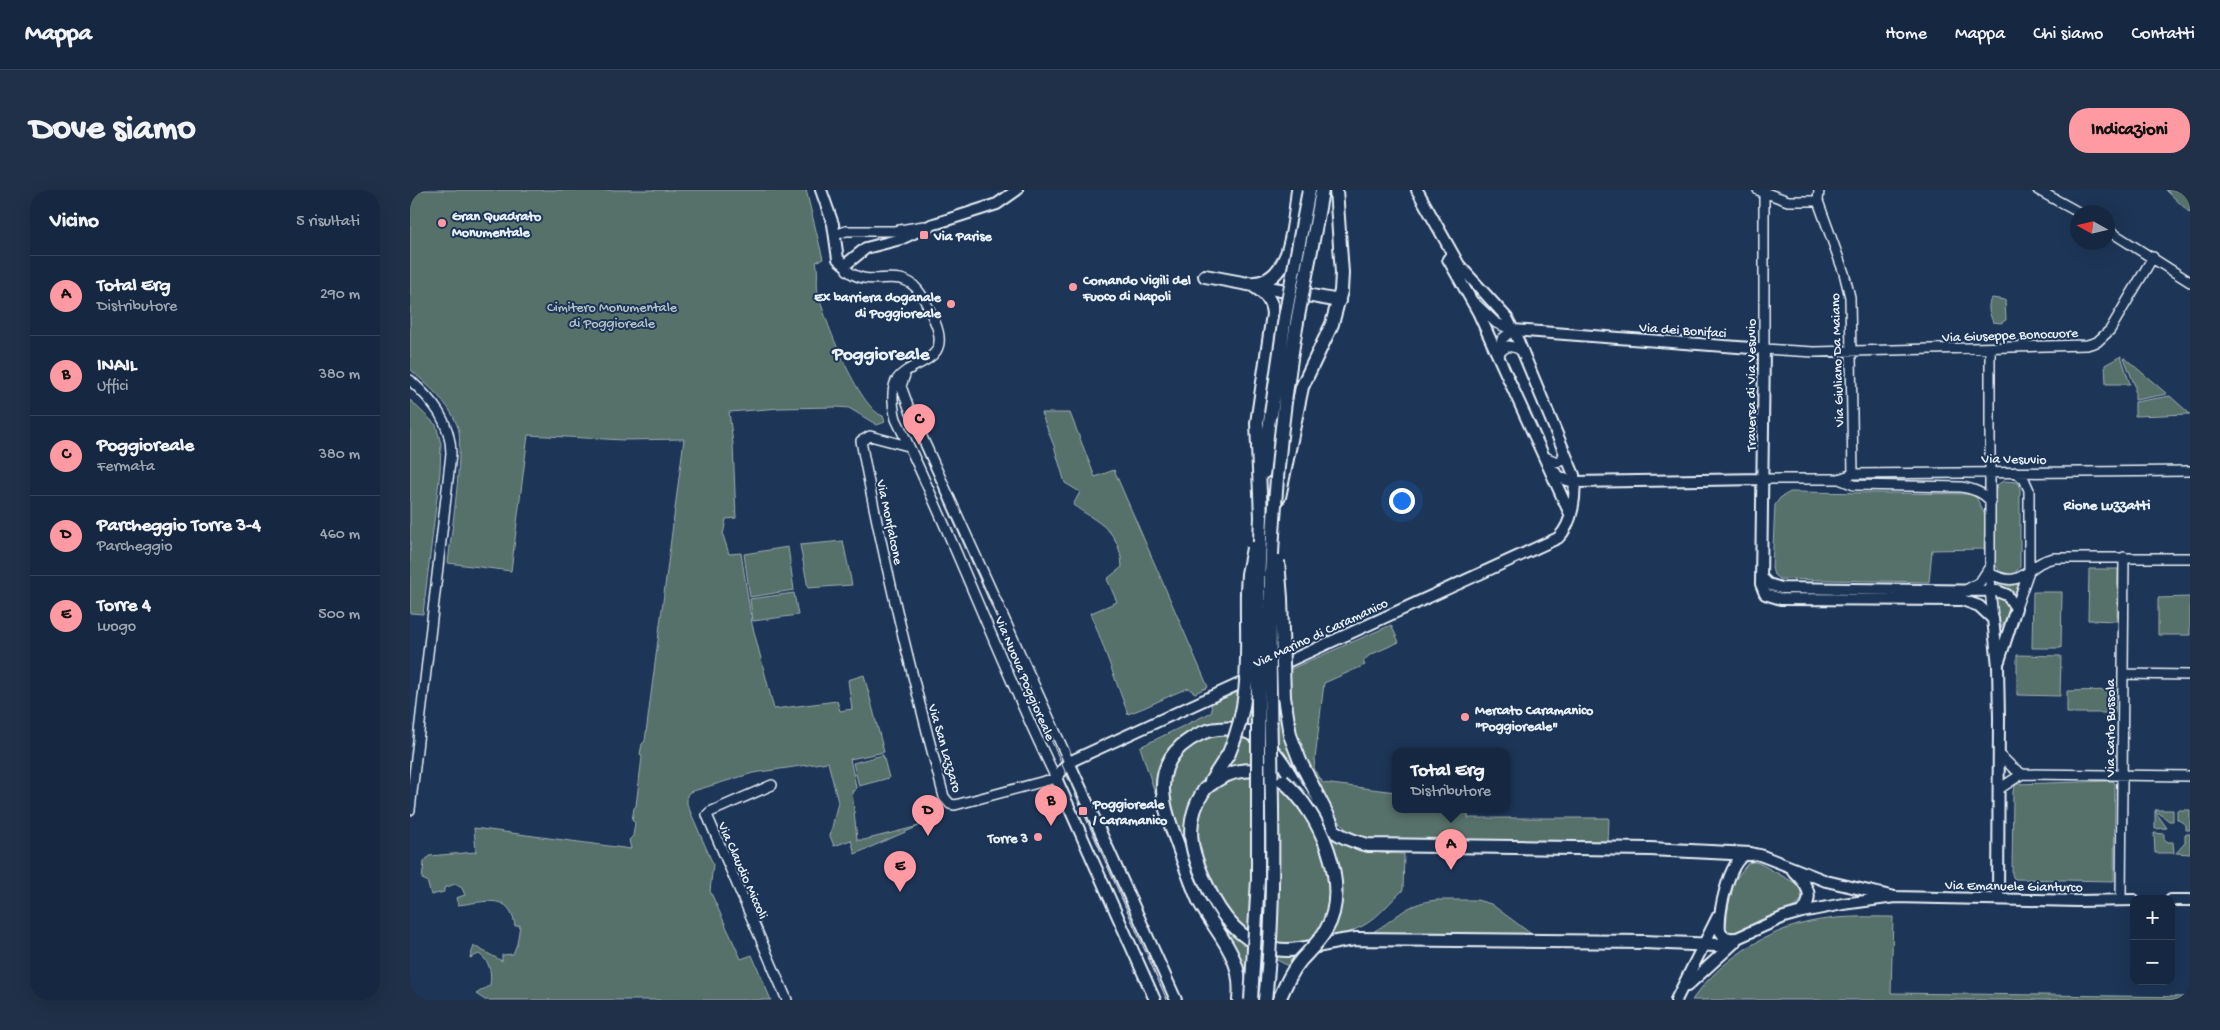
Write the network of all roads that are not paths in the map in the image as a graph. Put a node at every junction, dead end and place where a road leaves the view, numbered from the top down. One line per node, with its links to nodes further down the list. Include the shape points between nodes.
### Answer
1 (821, 190): 18 (main road, via 833,224 838,259)
2 (1017, 190): 14 (main road, via 997,204)
3 (1298, 190): 22 (highway, via 1282,265 1269,280)
4 (1309, 190): 50 (highway, bridge, via 1266,446)
5 (1322, 190): 50 (highway, bridge, via 1291,358)
6 (1336, 190): 24 (highway, via 1342,273)
7 (1410, 190): 19 (main road)
8 (1417, 190): 19 (main road)
9 (1819, 190): 12 (street, Via Giuliano Da Maiano)
10 (2038, 190): 13 (street)
11 (1762, 191): 12 (street, via 1788,201); 27 (street, Traversa di Via Vesuvio)
12 (1818, 201): 28 (street, Via Giuliano Da Maiano, via 1847,282 1852,314)
13 (2070, 208)
14 (931, 225): 15 (street); 18 (main road, via 901,239 866,248)
15 (838, 234)
16 (2115, 234): 17 (street)
17 (2153, 257): 21 (street); 26 (street, Via Giuseppe Bonocuore, via 2110,330 2097,342 2076,346)
18 (849, 264): 31 (street, Via Nuova Poggioreale, via 856,276 903,279 919,290 936,325 938,343 930,358)
19 (1456, 268): 23 (main road); 25 (main road, via 1500,310)
20 (1205, 276): 22 (highway)
21 (2190, 282)
22 (1249, 283): 24 (highway, bridge); 50 (highway, via 1267,296 1273,314 1257,423)
23 (1470, 297): 25 (street, via 1496,324); 30 (main road)
24 (1338, 301): 50 (highway, bridge, via 1332,324 1302,387 1288,461)
25 (1513, 330): 27 (main road, Via dei Bonifaci); 29 (main road); 30 (street, via 1502,339)
26 (1990, 348): 28 (street, Via Giuseppe Bonocuore); 39 (street)
27 (1764, 349): 28 (street, Via dei Bonifaci); 44 (main road, Traversa di Via Vesuvio)
28 (1852, 351): 43 (street, Via Giuliano Da Maiano)
29 (1523, 352): 30 (street, via 1508,346); 36 (main road)
30 (1498, 356): 37 (main road)
31 (911, 370): 33 (street, Via Nuova Poggioreale, via 902,378 901,386); 34 (street, Via Nuova Poggioreale, via 895,385)
32 (410, 380): 73 (street, via 445,420 451,448)
33 (912, 414): 34 (street, via 902,410); 65 (street, Via Nuova Poggioreale)
34 (897, 422): 35 (street, Via Nuova Poggioreale)
35 (908, 446): 60 (street, Via Monfalcone, via 870,436 861,441); 69 (street, Via Nuova Poggioreale)
36 (1565, 452): 37 (street, via 1557,462); 46 (main road)
37 (1545, 457): 38 (main road)
38 (1549, 467): 46 (main road, via 1561,478); 49 (main road)
39 (1991, 471): 41 (street, Via Vesuvio); 43 (street, Via Vesuvio); 48 (street)
40 (2190, 471): 42 (street, Via Vesuvio)
41 (2016, 472): 42 (street, Via Vesuvio); 47 (street)
42 (2045, 473): 47 (street)
43 (1854, 474): 45 (street, Via Vesuvio)
44 (1763, 479): 45 (street, Via Vesuvio); 46 (main road, Via Vesuvio); 55 (main road, Traversa di Via Vesuvio)
45 (1839, 480): 48 (street, Via Vesuvio, via 1854,485 1960,487 1977,491)
46 (1574, 482): 49 (main road, Via Marino di Caramanico)
47 (2030, 490): 54 (street)
48 (1990, 502): 53 (street)
49 (1570, 515): 65 (main road, Via Marino di Caramanico, via 1564,532 1558,538)
50 (1267, 518): 72 (highway, bridge, via 1248,574 1243,715 1229,753); 74 (highway, bridge, via 1282,598 1284,697 1290,735 1328,819); 92 (highway, bridge, via 1258,584 1258,879); 93 (highway, bridge, via 1271,914)
51 (2124, 556): 52 (street); 54 (street, via 2046,559); 62 (street, Via Carlo Bussola)
52 (2190, 558)
53 (1990, 570): 54 (street, via 2011,580); 56 (street); 57 (street, via 1980,582)
54 (2029, 571): 58 (street)
55 (1762, 578): 57 (main road, via 1768,584 1781,588); 59 (main road, via 1762,590 1774,598 1962,600 1979,606)
56 (1990, 589): 57 (main road); 58 (main road, via 2007,595); 59 (street)
57 (1966, 590)
58 (2016, 608): 61 (main road)
59 (1992, 619): 61 (main road)
60 (908, 658): 69 (street, Via San Lazzaro, via 944,797 950,804)
61 (1998, 666): 64 (main road)
62 (2123, 674): 63 (street); 67 (street, Via Carlo Bussola)
63 (2190, 675)
64 (1999, 754): 66 (street); 71 (main road)
65 (1069, 762): 69 (main road); 90 (main road, Via Nuova Poggioreale)
66 (2022, 774): 67 (street); 71 (street)
67 (2123, 775): 68 (street); 79 (street, Via Carlo Bussola)
68 (2190, 776)
69 (1056, 778): 89 (main road, Via Nuova Poggioreale)
70 (772, 786): 88 (street, Via Claudio Miccoli, via 707,815)
71 (1998, 789): 78 (main road)
72 (1205, 790): 86 (highway, bridge, via 1192,814 1190,836 1200,872 1230,925 1264,947 1301,949 1344,940 1375,939); 94 (highway, bridge, via 1221,777 1239,771 1254,770 1277,778 1301,802 1326,849 1336,882 1333,914 1322,936 1295,968)
73 (410, 810)
74 (1351, 840): 75 (highway, via 1378,846 1650,849); 91 (highway, via 1318,817 1278,756 1266,742 1253,734 1225,728 1209,731 1191,739 1178,750 1166,770 1163,799 1194,889 1232,956)
75 (1751, 854): 76 (main road, Via Emanuele Gianturco); 83 (main road, via 1735,864)
76 (1788, 867): 77 (main road, Via Emanuele Gianturco, via 1840,885); 84 (main road, Via Emanuele Gianturco, via 1809,890 1809,901)
77 (1895, 896): 78 (main road, Via Emanuele Gianturco); 84 (main road, Via Emanuele Gianturco)
78 (1998, 899): 79 (main road, Via Emanuele Gianturco)
79 (2121, 900): 80 (main road, Via Emanuele Gianturco)
80 (2130, 900)
81 (2175, 900): 82 (main road)
82 (2190, 900)
83 (1724, 901): 85 (main road, via 1720,931 1724,937); 86 (main road)
84 (1802, 912): 85 (main road, Via Emanuele Gianturco)
85 (1737, 939): 86 (highway, via 1725,944); 87 (main road, Via Emanuele Gianturco)
86 (1704, 944): 87 (main road)
87 (1678, 997)
88 (787, 1000)
89 (1155, 1000)
90 (1176, 1000)
91 (1239, 1000)
92 (1251, 1000)
93 (1265, 1000)
94 (1279, 1000)

